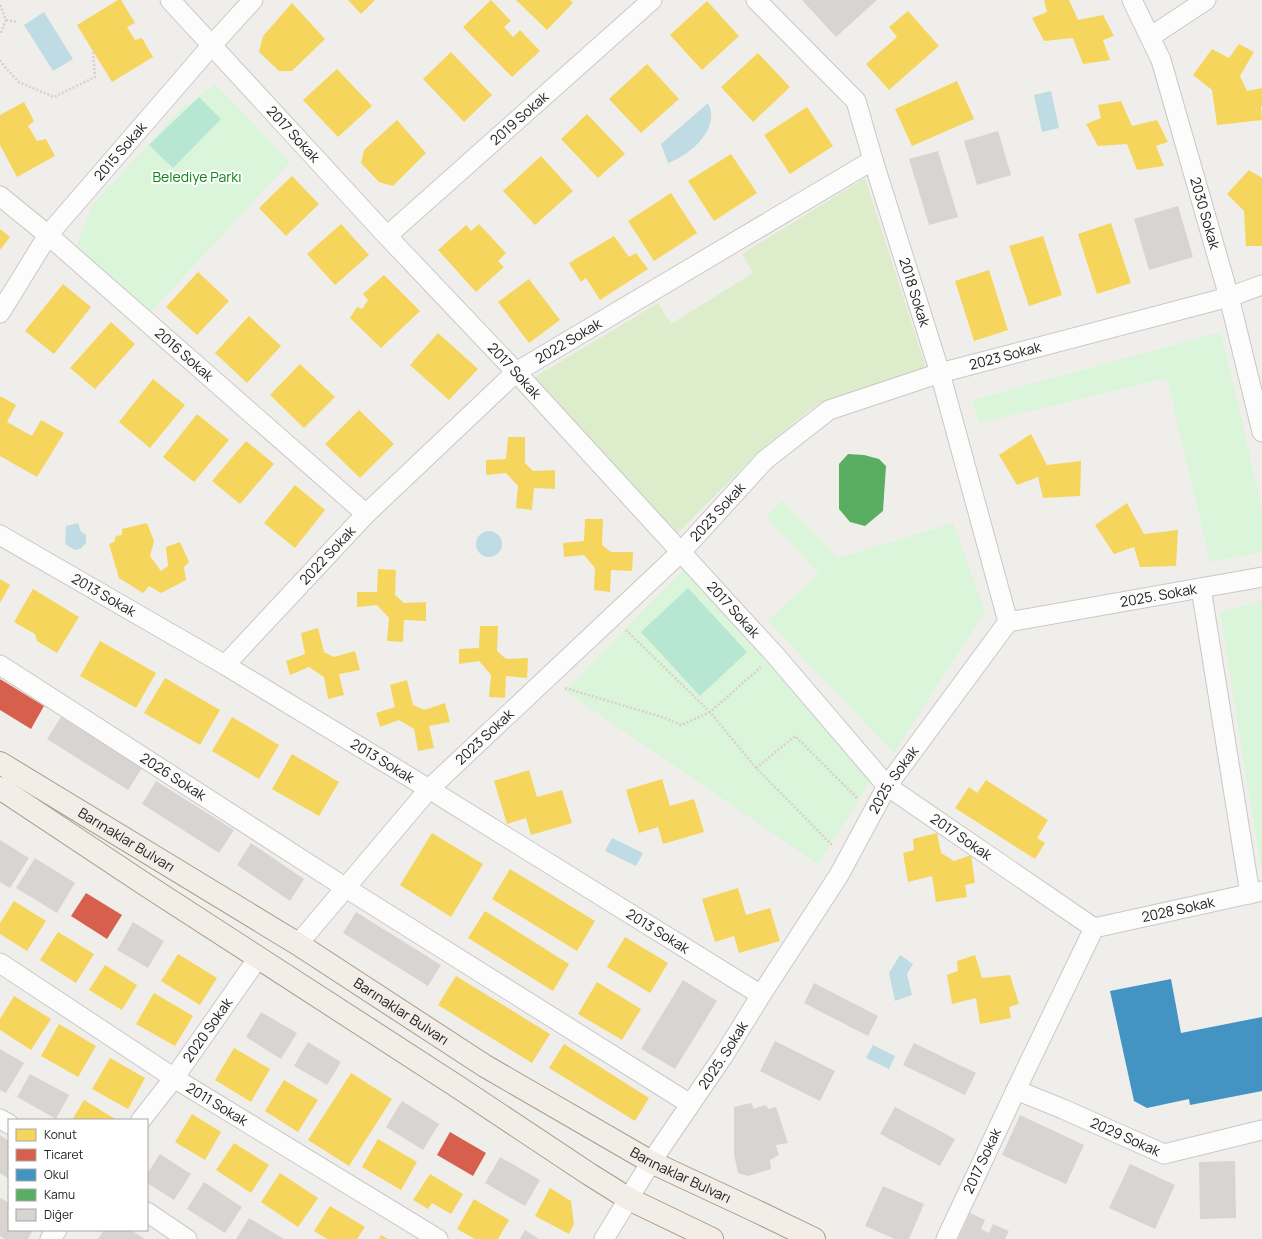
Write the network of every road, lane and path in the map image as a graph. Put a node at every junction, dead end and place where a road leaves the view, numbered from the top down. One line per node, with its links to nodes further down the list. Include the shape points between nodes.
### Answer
1 (170, 0): 12 (street, 2017 Sokak)
2 (253, 0): 12 (street, 2015 Sokak)
3 (652, 0): 18 (street, 2019 Sokak)
4 (756, 0): 15 (street, 2018 Sokak, via 856,101)
5 (1132, 0): 11 (street, 2030 Sokak)
6 (1206, 0): 11 (street)
7 (0, 5): 8 (path)
8 (6, 20): 9 (path); 10 (path)
9 (18, 22)
10 (0, 35)
11 (1150, 37): 20 (street, 2030 Sokak, via 1161,60)
12 (212, 45): 17 (street, 2015 Sokak); 18 (street, 2017 Sokak)
13 (93, 51): 14 (path, via 95,77 54,97 19,82)
14 (0, 60)
15 (873, 160): 22 (street, 2022 Sokak); 23 (street, 2018 Sokak)
16 (0, 196): 17 (street, 2016 Sokak)
17 (48, 235): 21 (street, 2015 Sokak); 25 (street, 2016 Sokak)
18 (387, 236): 22 (street, 2017 Sokak)
19 (1262, 285): 20 (street, 2023 Sokak)
20 (1229, 297): 23 (street, 2023 Sokak); 24 (street, 2030 Sokak)
21 (0, 313)
22 (516, 372): 25 (street, 2022 Sokak); 27 (street, 2017 Sokak)
23 (940, 373): 27 (street, 2023 Sokak, via 829,410 765,460); 31 (street, 2018 Sokak)
24 (1262, 432)
25 (366, 514): 34 (street, 2022 Sokak)
26 (0, 535): 34 (street, 2013 Sokak)
27 (681, 552): 30 (street, 2023 Sokak); 32 (street, 2017 Sokak)
28 (1262, 577): 29 (street, 2025. Sokak)
29 (1201, 588): 31 (street, 2025. Sokak); 45 (street)
30 (613, 617): 35 (street, 2023 Sokak); 36 (path)
31 (1008, 622): 39 (street, 2025. Sokak)
32 (775, 655): 36 (path); 39 (street, 2017 Sokak)
33 (0, 665): 44 (street, 2026 Sokak)
34 (225, 665): 41 (street, 2013 Sokak)
35 (543, 682): 36 (path, via 681,724); 41 (street, 2023 Sokak)
36 (710, 712): 38 (path)
37 (0, 763): 47 (main road, Barınaklar Bulvarı)
38 (756, 768): 42 (path, via 795,736); 43 (path)
39 (887, 786): 42 (street, 2025. Sokak); 46 (street, 2017 Sokak)
40 (0, 788): 48 (main road, Barınaklar Bulvarı)
41 (429, 789): 44 (street, 2023 Sokak); 50 (street, 2013 Sokak)
42 (872, 813): 43 (street, 2025. Sokak)
43 (847, 861): 50 (street, 2025. Sokak)
44 (346, 888): 47 (street, 2023 Sokak); 53 (street, 2026 Sokak)
45 (1256, 893): 46 (street, 2028 Sokak)
46 (1094, 928): 52 (street, 2017 Sokak)
47 (298, 944): 56 (main road, Barınaklar Bulvarı, via 485,1066)
48 (258, 958): 51 (street, 2020 Sokak); 57 (main road, Barınaklar Bulvarı)
49 (0, 963): 51 (street, 2011 Sokak)
50 (760, 995): 53 (street, 2025. Sokak, via 724,1055)
51 (174, 1078): 54 (street, 2020 Sokak); 62 (street, 2011 Sokak)
52 (1016, 1090): 55 (street, 2029 Sokak, via 1164,1154); 66 (street, 2017 Sokak)
53 (690, 1104): 56 (street, 2025. Sokak)
54 (142, 1119)
55 (1262, 1130)
56 (651, 1162): 57 (street, 2025. Sokak); 65 (main road, Barınaklar Bulvarı)
57 (628, 1198): 63 (street, 2025. Sokak); 64 (main road, Barınaklar Bulvarı)
58 (148, 1213): 61 (street)
59 (56, 1231): 60 (street)
60 (50, 1239)
61 (187, 1239)
62 (438, 1239)
63 (604, 1239)
64 (712, 1239)
65 (814, 1239)
66 (946, 1239)

